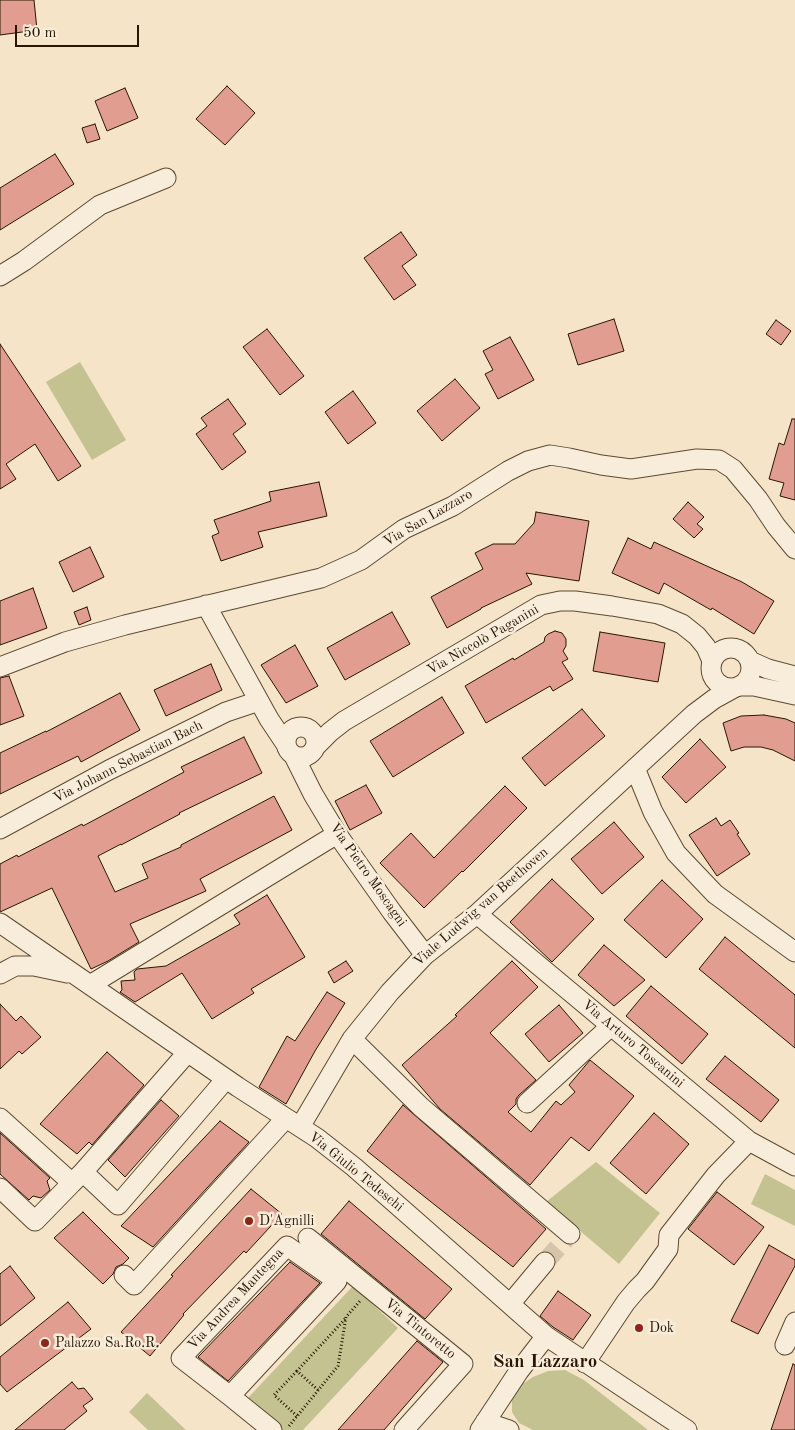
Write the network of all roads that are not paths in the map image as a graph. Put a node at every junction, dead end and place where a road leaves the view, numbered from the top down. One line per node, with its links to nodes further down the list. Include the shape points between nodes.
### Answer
1 (166, 178): 2 (street, via 100,205)
2 (0, 276)
3 (795, 549): 4 (street, Via San Lazzaro, via 733,469 718,460 697,459 631,469 550,455 521,464 453,506 404,529 360,560 321,578)
4 (206, 605): 6 (street, Via San Lazzaro); 11 (street, Via Pietro Moscagni)
5 (750, 661): 7 (street, via 741,651 728,648 716,655); 8 (street); 9 (street, via 748,678)
6 (0, 666)
7 (712, 666): 9 (street, via 717,682 728,688); 12 (street, Viale Ludwig van Beethoven, via 704,697); 14 (street, Via Niccolò Paganini, via 706,647 682,624 658,614 560,601 541,605 344,720)
8 (795, 676)
9 (737, 687): 10 (street, via 754,686); 12 (street, Viale Ludwig van Beethoven)
10 (795, 695)
11 (259, 701): 13 (street, Via Pietro Moscagni, via 276,717); 15 (street, Via Pietro Moscagni); 18 (street, Via Johann Sebastian Bach, via 209,720)
12 (694, 714): 16 (street, Viale Ludwig van Beethoven)
13 (295, 727): 14 (street, via 305,727 313,732 316,737); 15 (street, via 287,734)
14 (314, 749): 15 (street, via 304,757); 17 (street, Via Pietro Moscagni)
15 (290, 750): 17 (street, Via Pietro Moscagni)
16 (635, 768): 20 (street, Viale Ludwig van Beethoven); 23 (street, via 653,812 676,853 715,894)
17 (314, 794): 19 (street, Via Pietro Moscagni)
18 (0, 829)
19 (337, 834): 24 (street, Via Pietro Moscagni); 27 (street)
20 (477, 914): 24 (street, Viale Ludwig van Beethoven); 28 (street, Via Arturo Toscanini)
21 (0, 923): 22 (street)
22 (21, 939): 25 (street, via 22,956); 26 (street)
23 (795, 952)
24 (425, 955): 29 (street, Viale Ludwig van Beethoven)
25 (7, 970): 26 (street, Via Giulio Tedeschi, via 34,966)
26 (73, 974): 27 (street, Via Giulio Tedeschi)
27 (90, 985): 30 (street, Via Giulio Tedeschi)
28 (611, 1026): 32 (street); 35 (street, Via Arturo Toscanini)
29 (352, 1039): 34 (street, Viale Ludwig van Beethoven); 39 (street, via 421,1107)
30 (188, 1053): 31 (street, Via Giulio Tedeschi); 37 (street)
31 (226, 1079): 34 (street, Via Giulio Tedeschi); 37 (street, via 118,1205)
32 (527, 1103)
33 (0, 1118): 37 (street)
34 (293, 1123): 42 (street, Viale Ludwig van Beethoven, via 134,1285); 43 (street, Via Giulio Tedeschi, via 354,1167)
35 (749, 1141): 36 (street, Via Arturo Toscanini); 47 (street, via 716,1175 669,1235 668,1249 626,1302)
36 (795, 1166)
37 (77, 1178): 38 (street, via 35,1221)
38 (0, 1188)
39 (570, 1234)
40 (308, 1238): 51 (street, Via Tintoretto, via 463,1364)
41 (545, 1262): 43 (street)
42 (124, 1275)
43 (510, 1304): 45 (street, Via Giulio Tedeschi)
44 (795, 1322): 46 (street)
45 (546, 1336): 47 (street, Via Giulio Tedeschi); 49 (street)
46 (785, 1345)
47 (585, 1363): 53 (street, Via Giulio Tedeschi)
48 (230, 1396): 48 (street, Via Andrea Mantegna, via 337,1281 287,1246 181,1358); 50 (street, Via Andrea Mantegna)
49 (482, 1426): 52 (street)
50 (272, 1430)
51 (404, 1430)
52 (509, 1430)
53 (687, 1430)

